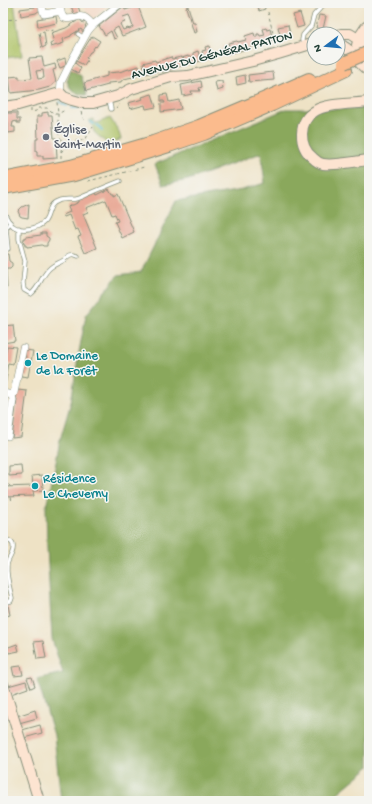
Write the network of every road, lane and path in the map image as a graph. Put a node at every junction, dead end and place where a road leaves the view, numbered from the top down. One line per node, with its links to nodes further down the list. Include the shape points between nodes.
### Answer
1 (41, 3): 5 (street, via 44,14)
2 (58, 3): 5 (street)
3 (121, 3): 9 (street)
4 (325, 3): 17 (lane, via 314,15 311,26 303,35)
5 (61, 11): 9 (street, via 65,19 80,16)
6 (268, 12): 19 (path)
7 (17, 19): 8 (path)
8 (3, 20)
9 (93, 25): 26 (street, via 81,36 61,82)
10 (367, 26): 13 (street); 15 (street)
11 (45, 29): 12 (path)
12 (54, 30)
13 (346, 34)
14 (346, 35): 15 (street, via 350,34)
15 (359, 39): 21 (street, via 357,54)
16 (306, 46): 17 (street, AVENUE DU GÉNÉRAL PATTON)
17 (303, 47): 27 (street, AVENUE DU GÉNÉRAL PATTON, via 188,76 171,77)
18 (346, 47): 21 (street)
19 (277, 49)
20 (369, 52): 22 (highway, bridge)
21 (366, 62): 24 (highway); 25 (street, via 363,68)
22 (346, 65)
23 (345, 66): 41 (highway, via 272,105 204,134 155,151)
24 (346, 66)
25 (369, 71)
26 (58, 97): 27 (street, AVENUE DU GÉNÉRAL PATTON, via 88,104); 30 (street); 35 (path)
27 (108, 98): 33 (lane)
28 (121, 101): 33 (path)
29 (369, 102): 39 (street, via 315,110 305,122 302,135 305,150 320,163)
30 (3, 107)
31 (31, 107): 35 (path, via 31,112 47,108)
32 (65, 110): 35 (path)
33 (113, 110)
34 (80, 111): 36 (path)
35 (58, 114): 38 (path)
36 (84, 120)
37 (93, 127): 38 (path, via 85,140 73,141)
38 (61, 152): 41 (path)
39 (369, 160)
40 (144, 167): 41 (path, via 122,173)
41 (72, 171): 42 (highway); 44 (highway)
42 (3, 179)
43 (120, 181): 47 (lane, via 77,199 57,201 53,203 40,225 28,229)
44 (3, 188)
45 (3, 210): 46 (lane)
46 (10, 222): 47 (lane); 48 (lane, via 6,229)
47 (19, 228): 49 (lane, via 25,261 24,290 31,294 50,267 69,255)
48 (8, 249)
49 (78, 256)
50 (23, 348): 52 (street)
51 (3, 393): 52 (street)
52 (12, 395): 53 (street)
53 (8, 436)
54 (3, 483): 55 (path)
55 (11, 487)
56 (11, 497): 57 (path)
57 (12, 502)
58 (3, 531): 59 (lane, via 4,537 14,546 7,568 12,598)
59 (3, 603)
60 (3, 684): 61 (street)
61 (39, 801)

